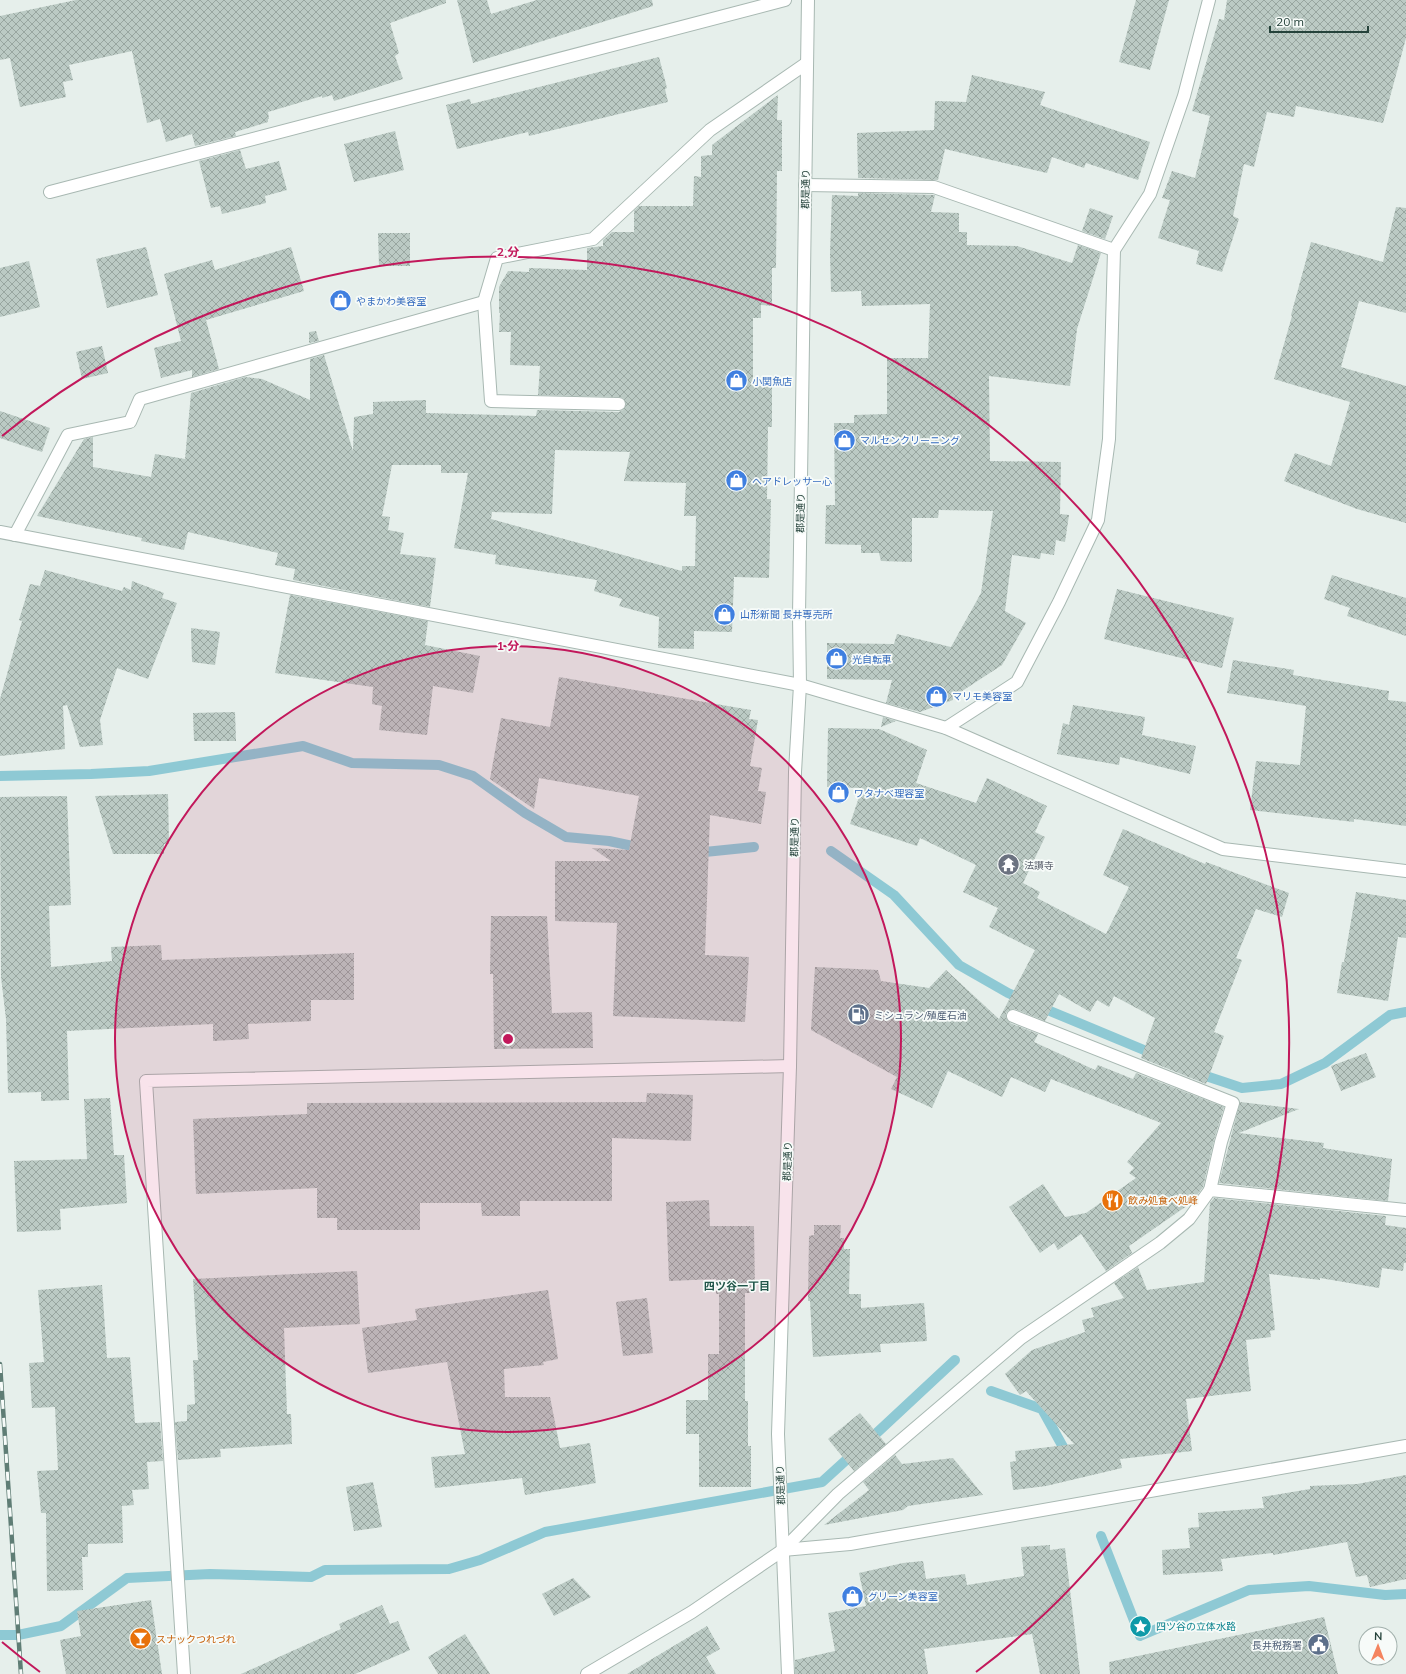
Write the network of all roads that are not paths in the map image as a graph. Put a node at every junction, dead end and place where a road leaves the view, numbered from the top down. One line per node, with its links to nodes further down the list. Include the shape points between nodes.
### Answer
1 (785, 0): 6 (street)
2 (808, 0): 4 (street, 郡是通り)
3 (1209, 0): 7 (street, via 1184,96 1150,194)
4 (807, 63): 5 (street, 郡是通り); 8 (street, via 710,130 593,238 497,258)
5 (805, 185): 7 (street, via 934,187); 12 (street, 郡是通り)
6 (50, 192)
7 (1114, 250): 13 (street, via 1109,439 1098,520 1017,682)
8 (484, 302): 9 (street, via 491,401); 11 (street, via 140,399 130,422 68,435)
9 (619, 404)
10 (0, 532): 11 (street)
11 (15, 535): 12 (street)
12 (800, 685): 13 (street); 16 (street, 郡是通り, via 795,772)
13 (946, 728): 14 (street, via 1223,850)
14 (1406, 871)
15 (1013, 1016): 17 (street, via 1233,1103)
16 (790, 1066): 20 (street, 郡是通り, via 778,1434); 21 (street, via 146,1081)
17 (1210, 1190): 18 (street); 20 (street, via 1188,1219 1160,1243 1015,1343 838,1494)
18 (1406, 1210)
19 (1406, 1446): 20 (street, via 850,1544)
20 (783, 1550): 22 (street, via 692,1612); 23 (street, 郡是通り)
21 (184, 1674)
22 (587, 1674)
23 (788, 1674)

